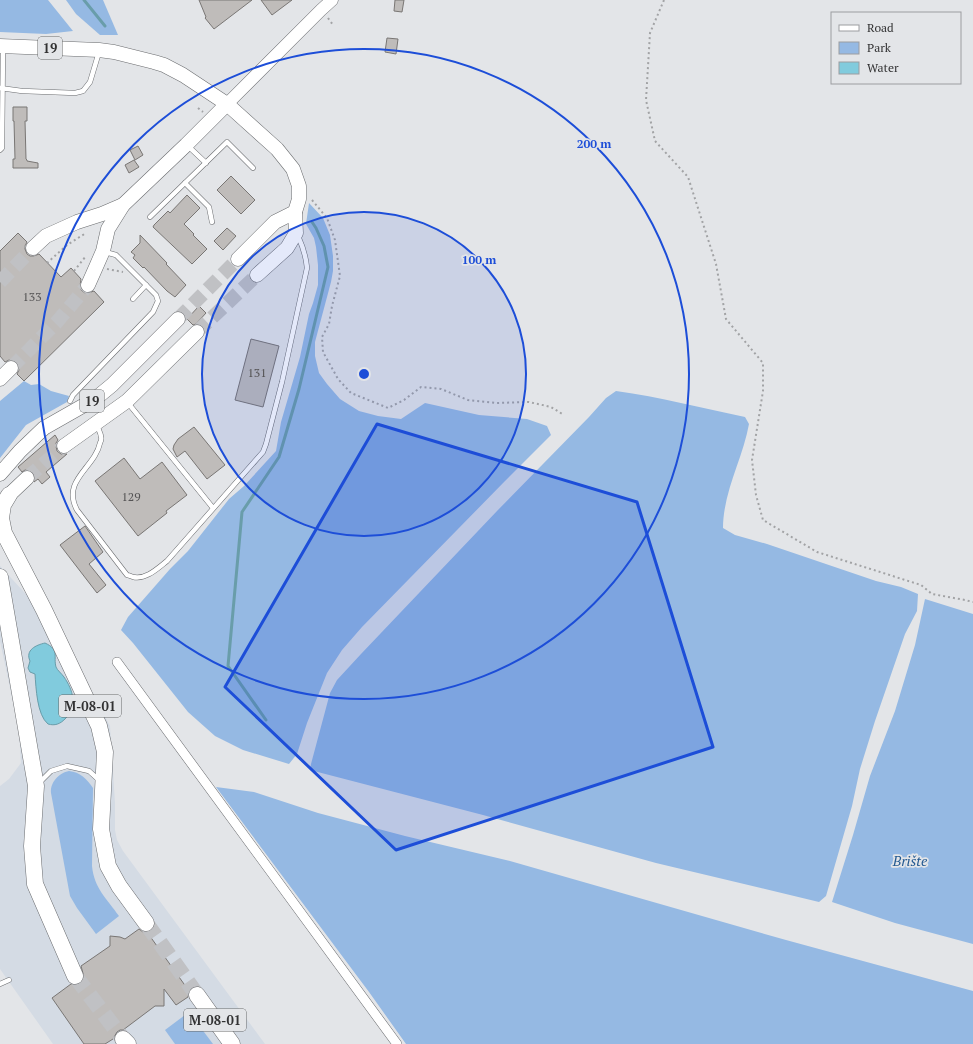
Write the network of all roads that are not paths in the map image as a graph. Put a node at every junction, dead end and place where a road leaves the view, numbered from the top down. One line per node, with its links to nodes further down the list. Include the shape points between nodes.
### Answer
1 (332, 0): 5 (street)
2 (1, 46): 3 (main road, 19); 4 (lane)
3 (99, 50): 4 (lane, via 90,82 83,91 75,93); 5 (main road, 19, via 164,65)
4 (1, 88): 7 (lane)
5 (226, 104): 6 (main road); 11 (main road, 19, via 277,149 293,169)
6 (186, 145): 8 (lane); 12 (main road)
7 (0, 150)
8 (206, 163): 9 (lane, via 227,142); 10 (lane)
9 (253, 168)
10 (186, 183): 13 (lane); 14 (lane, via 209,207)
11 (298, 199): 15 (main road, 19); 18 (main road)
12 (123, 205): 16 (main road, via 46,236); 17 (main road, via 108,229)
13 (150, 217)
14 (212, 222)
15 (296, 233): 19 (main road, via 287,248); 34 (lane, via 304,250 307,268 266,444 260,457)
16 (33, 248)
17 (103, 251): 20 (main road); 21 (lane, via 116,255)
18 (238, 259)
19 (257, 275)
20 (88, 285)
21 (146, 285): 22 (lane); 27 (lane, via 158,301 153,312)
22 (133, 299)
23 (178, 319): 31 (main road, 19, via 112,385 94,399 44,428)
24 (198, 332): 28 (main road, 19)
25 (11, 368): 26 (main road)
26 (0, 379)
27 (70, 401)
28 (127, 401): 29 (main road, 19); 34 (lane)
29 (96, 424): 30 (main road, 19); 34 (lane, via 102,438 99,449 74,484 72,497 77,510 127,574 133,578 143,577 157,569)
30 (64, 446)
31 (0, 474)
32 (27, 478): 33 (main road)
33 (8, 495): 37 (highway, М-08-01, via 3,505 4,533 100,726 105,752)
34 (213, 508)
35 (0, 577): 38 (highway)
36 (117, 662): 45 (street)
37 (103, 784): 38 (lane, via 89,771 67,766 51,771); 39 (highway, М-08-01, via 101,829 108,866)
38 (36, 786): 40 (highway, via 32,846 35,884)
39 (146, 923)
40 (75, 976)
41 (9, 980): 42 (lane)
42 (0, 984)
43 (197, 995): 44 (highway, М-08-01)
44 (232, 1044)
45 (397, 1044)

